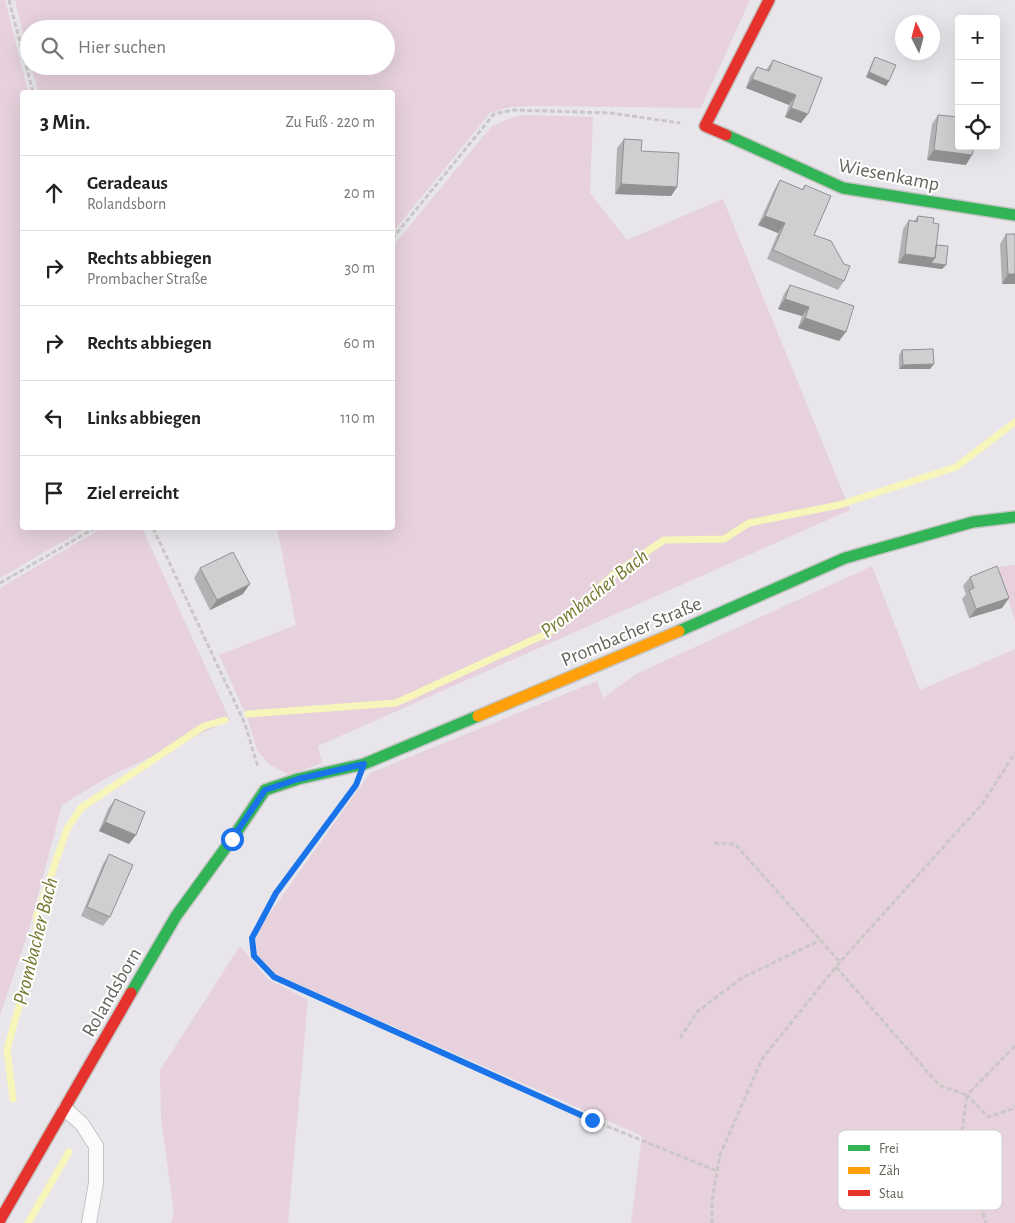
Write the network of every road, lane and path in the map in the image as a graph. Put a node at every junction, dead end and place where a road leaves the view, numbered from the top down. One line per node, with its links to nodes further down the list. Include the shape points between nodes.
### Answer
1 (9, 0): 3 (path)
2 (769, 0): 6 (street)
3 (20, 42)
4 (29, 75): 5 (path)
5 (32, 90)
6 (705, 126): 7 (street, Wiesenkamp, via 843,188); 8 (path, via 611,113 514,110 494,114)
7 (1015, 215)
8 (395, 235)
9 (1015, 517): 14 (street, Prombacher Straße, via 973,522 845,558 364,764)
10 (92, 530): 12 (path)
11 (154, 530): 14 (path, via 244,724)
12 (0, 583)
13 (1015, 753): 18 (path, via 982,804)
14 (265, 790): 24 (street, Rolandsborn, via 176,916)
15 (350, 792): 26 (path, via 276,893 252,938 254,956 274,977 592,1120)
16 (714, 843): 17 (path, via 734,844)
17 (820, 940): 18 (path); 20 (path, via 742,978 698,1011)
18 (840, 962): 19 (path)
19 (836, 967): 22 (path, via 939,1085); 26 (path, via 762,1059 720,1155)
20 (680, 1038)
21 (1015, 1046): 22 (path)
22 (967, 1095): 23 (path, via 988,1118); 25 (path)
23 (1015, 1106)
24 (65, 1109): 28 (street, Rolandsborn); 29 (lane, via 82,1124 96,1146 96,1183)
25 (962, 1130)
26 (717, 1171): 30 (path)
27 (982, 1210): 31 (path)
28 (0, 1220)
29 (89, 1223)
30 (712, 1223)
31 (986, 1223)

